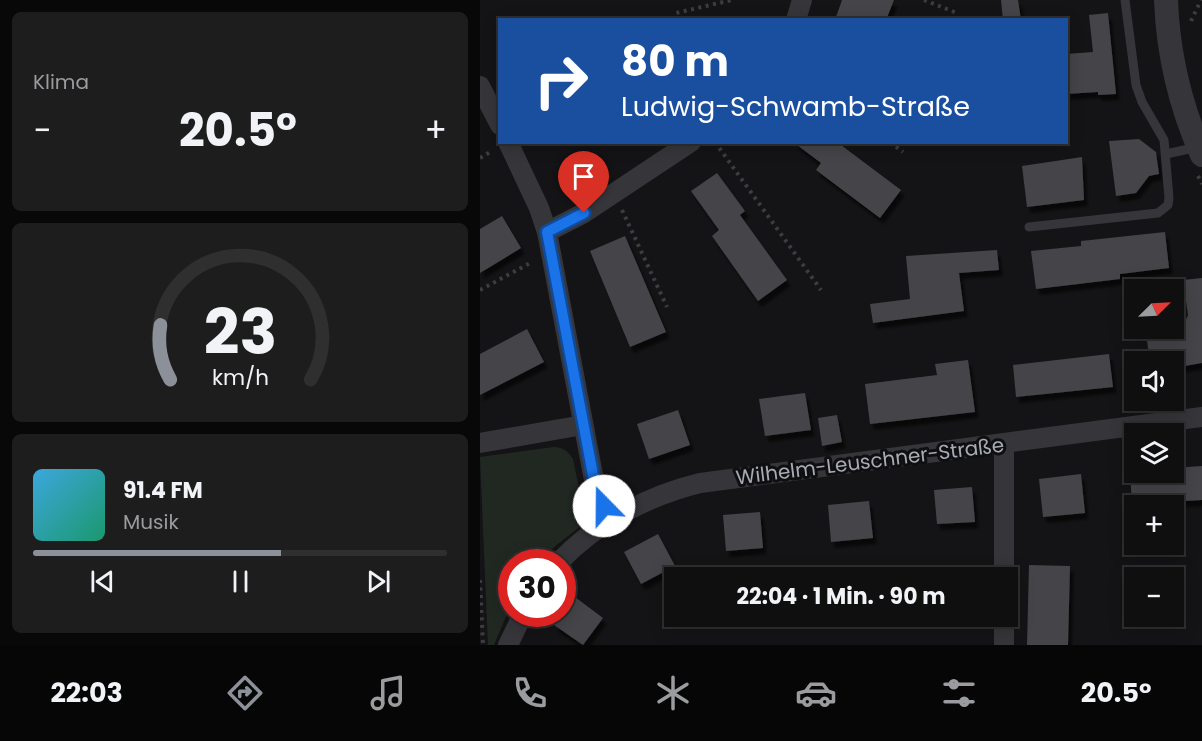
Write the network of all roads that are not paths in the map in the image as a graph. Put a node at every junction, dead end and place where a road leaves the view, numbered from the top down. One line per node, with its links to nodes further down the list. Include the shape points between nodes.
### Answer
1 (802, 0): 4 (street)
2 (1125, 0): 10 (lane, via 1136,85 1161,133)
3 (1166, 0): 9 (street, via 1174,71)
4 (797, 18)
5 (480, 86): 6 (street)
6 (498, 121)
7 (509, 144): 12 (street)
8 (689, 144): 12 (street, via 615,194)
9 (1200, 151): 10 (lane)
10 (1166, 154): 11 (lane, via 1169,198 1168,205 1158,213)
11 (1029, 227)
12 (547, 232): 14 (street)
13 (1202, 417): 16 (street, Wilhelm-Leuschner-Straße)
14 (583, 425): 15 (street); 17 (street, via 594,480)
15 (480, 443)
16 (1004, 444): 17 (street, Wilhelm-Leuschner-Straße, via 700,483 666,492); 19 (street)
17 (612, 520): 18 (street, Wilhelm-Leuschner-Straße)
18 (573, 549)
19 (1004, 567)
20 (517, 627): 22 (street)
21 (1004, 627): 23 (street)
22 (508, 645)
23 (1004, 645)

